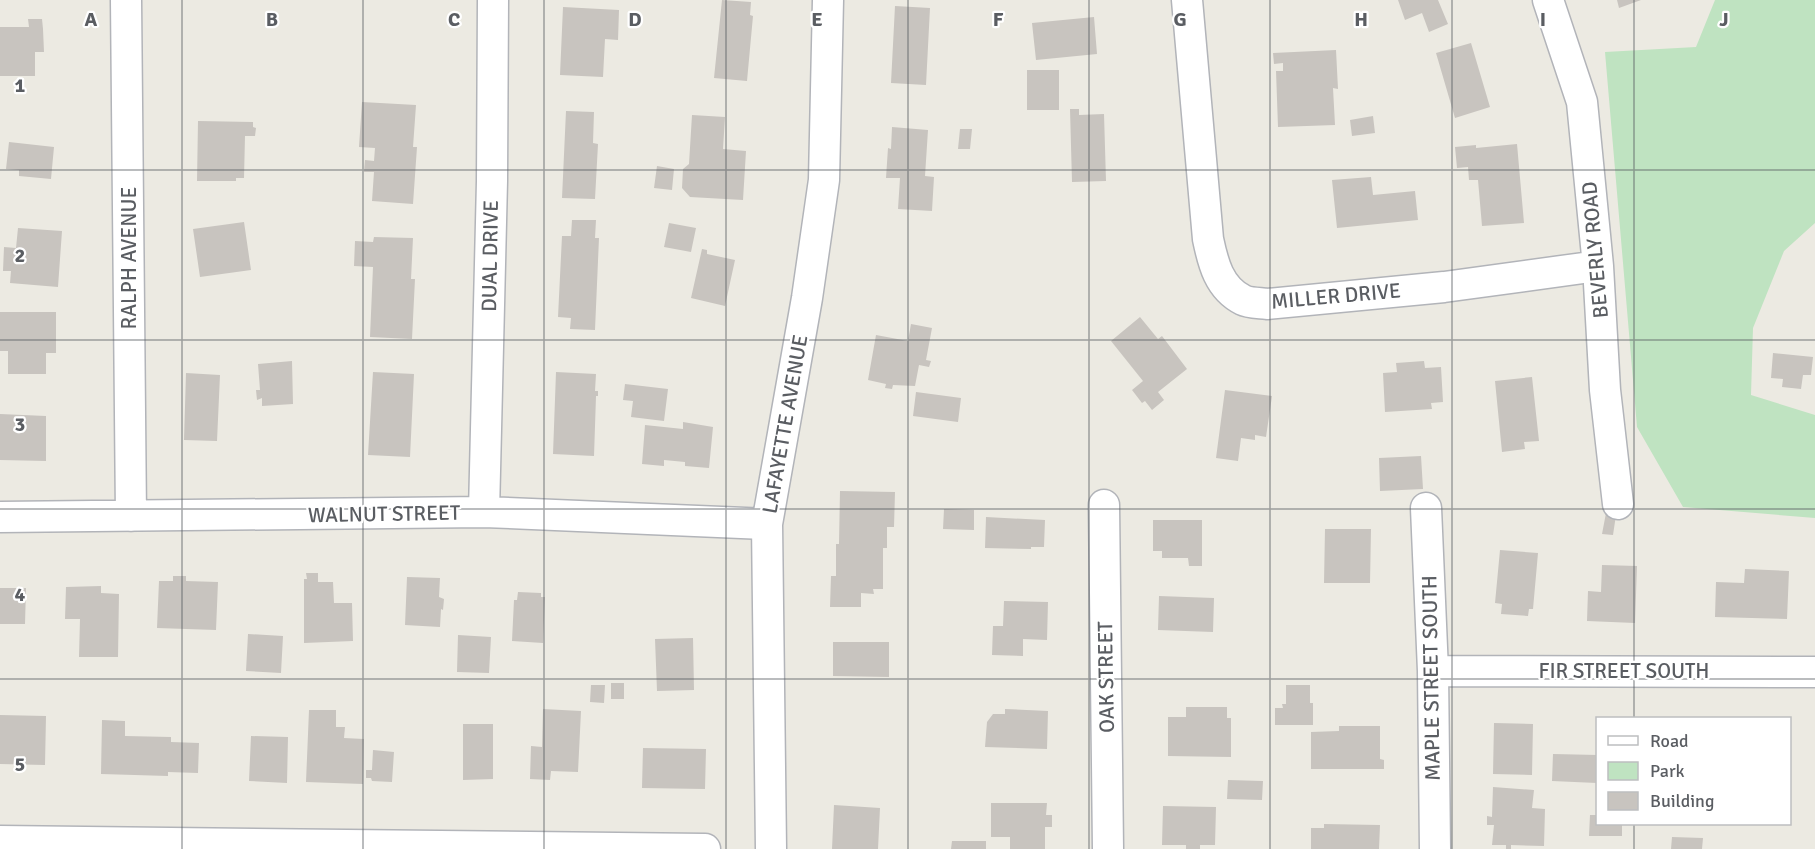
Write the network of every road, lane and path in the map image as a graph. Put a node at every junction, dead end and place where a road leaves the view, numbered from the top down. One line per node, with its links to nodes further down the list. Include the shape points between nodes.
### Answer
1 (126, 0): 11 (street, RALPH AVENUE)
2 (493, 0): 10 (street, DUAL DRIVE)
3 (828, 0): 13 (street, LAFAYETTE AVENUE, via 824,180)
4 (1188, 0): 6 (street, MILLER DRIVE, via 1208,239 1220,280 1243,300 1267,304)
5 (1548, 0): 6 (street, BEVERLY ROAD, via 1582,102)
6 (1598, 266): 7 (street, BEVERLY ROAD, via 1605,390)
7 (1618, 504)
8 (1104, 505): 19 (street, OAK STREET)
9 (1426, 508): 14 (street, MAPLE STREET SOUTH)
10 (484, 513): 11 (street, WALNUT STREET); 13 (street, WALNUT STREET)
11 (131, 516): 12 (street, WALNUT STREET)
12 (0, 517)
13 (767, 525): 18 (street, LAFAYETTE AVENUE)
14 (1433, 671): 15 (street, FIR STREET SOUTH); 20 (street, MAPLE STREET SOUTH)
15 (1815, 672)
16 (0, 841): 17 (street)
17 (705, 849)
18 (771, 849)
19 (1108, 849)
20 (1435, 849)

